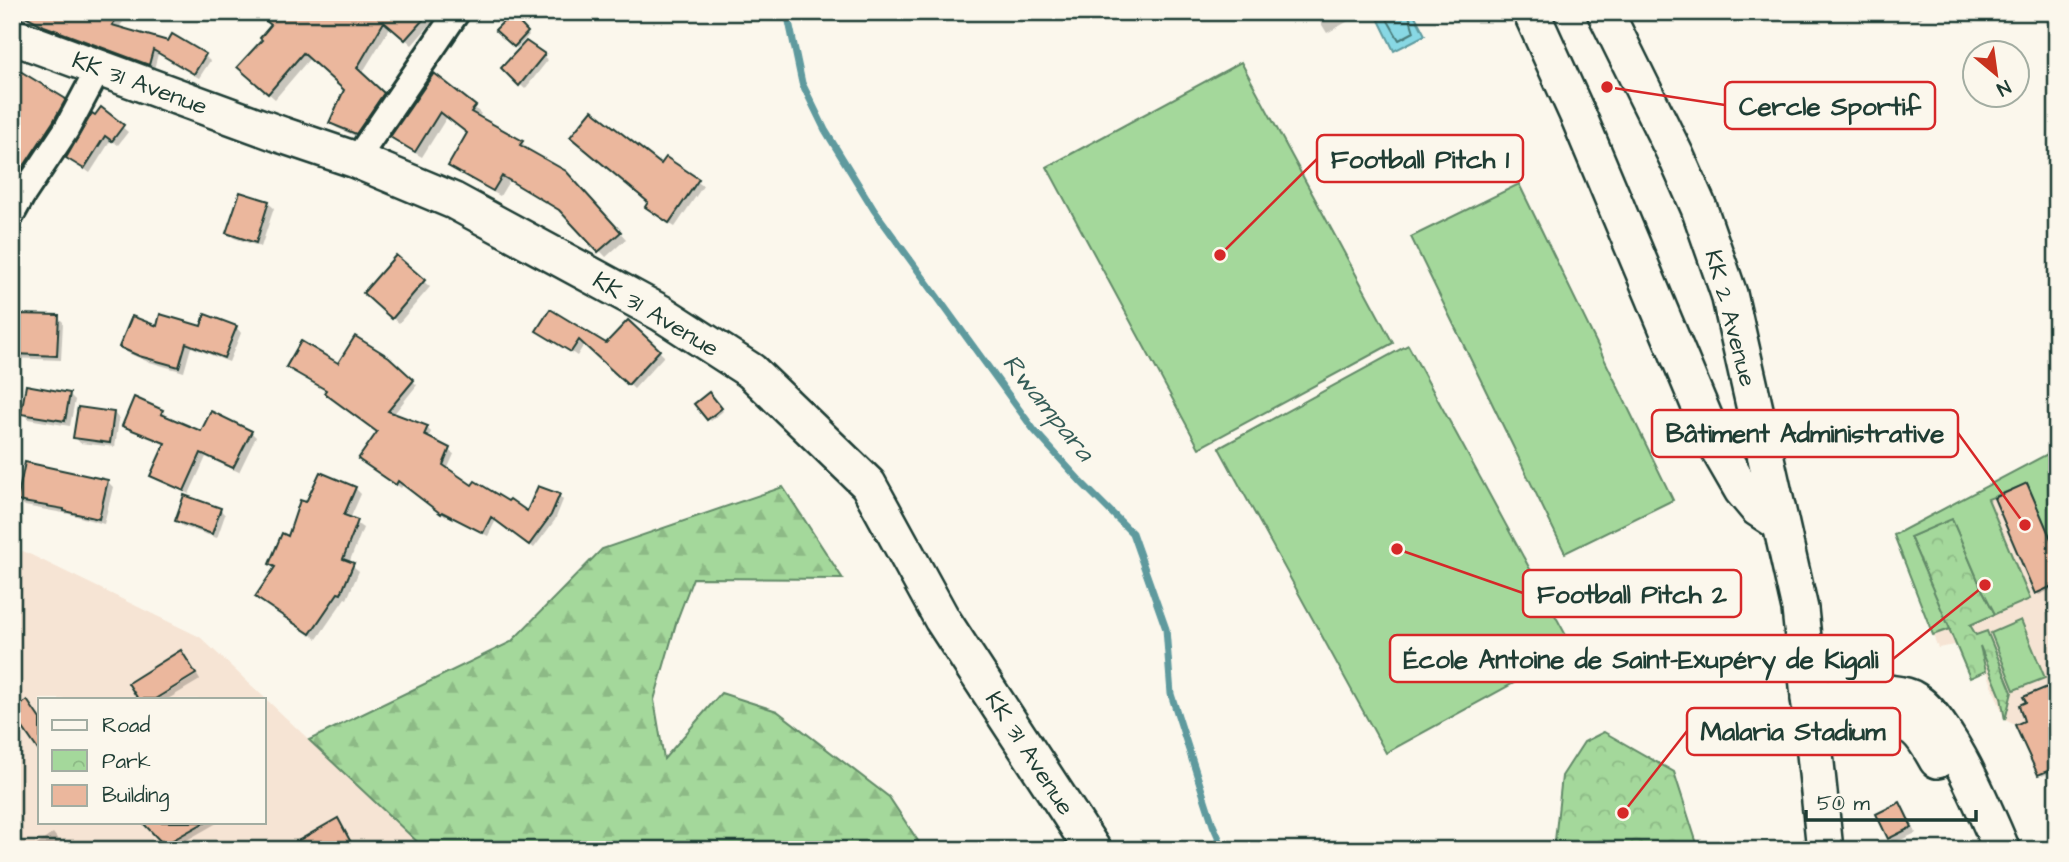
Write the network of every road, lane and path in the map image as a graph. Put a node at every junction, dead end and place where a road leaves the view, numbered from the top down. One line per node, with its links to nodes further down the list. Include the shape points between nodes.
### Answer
1 (457, 12): 6 (street)
2 (1531, 12): 8 (main road, via 1716,445 1742,490 1757,508)
3 (1605, 12): 8 (main road, KK 2 Avenue, via 1699,208 1729,294)
4 (12, 36): 5 (main road, KK 31 Avenue)
5 (99, 68): 6 (main road, KK 31 Avenue); 7 (street)
6 (356, 160): 11 (main road, KK 31 Avenue, via 454,201 661,313 751,371 868,484 942,620)
7 (12, 214)
8 (1780, 523): 9 (main road, KK 2 Avenue, via 1800,609)
9 (1809, 699): 10 (main road, KK 2 Avenue); 14 (main road, via 1883,692 1920,703 1948,738)
10 (1813, 733): 12 (main road, KK 2 Avenue); 13 (main road, via 1871,724 1914,727 1941,767)
11 (1093, 850)
12 (1825, 850)
13 (1982, 850)
14 (2002, 850)

